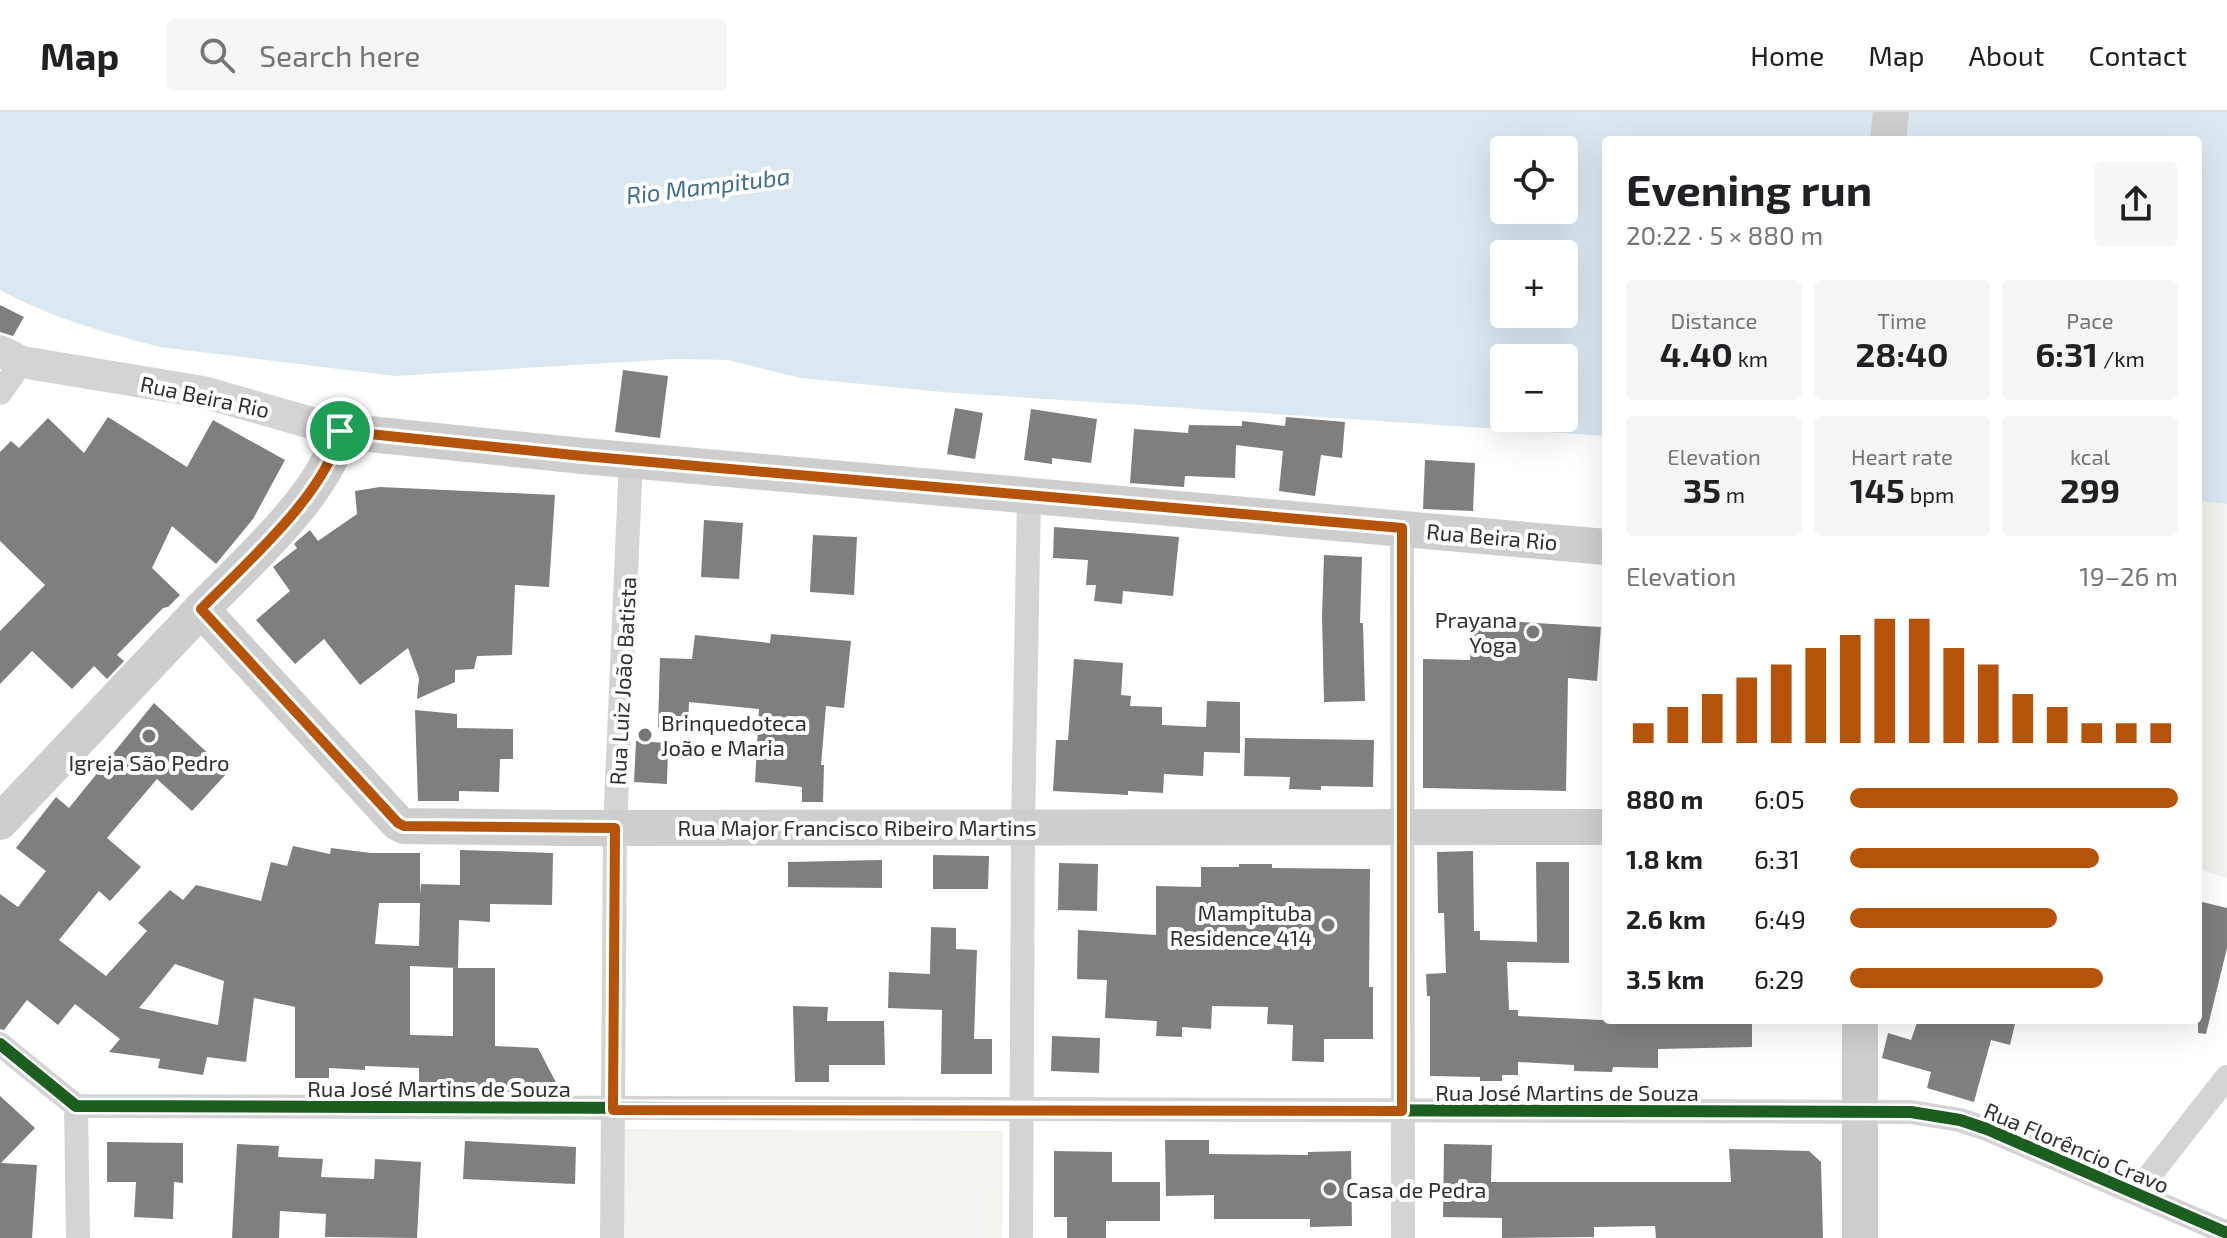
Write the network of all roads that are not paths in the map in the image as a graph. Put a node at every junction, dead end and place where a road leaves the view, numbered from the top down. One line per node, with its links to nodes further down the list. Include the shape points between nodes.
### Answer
1 (1891, 112): 2 (main road)
2 (1888, 136)
3 (11, 356): 4 (street); 5 (street, Rua Beira Rio, via 203,392)
4 (0, 393)
5 (340, 431): 6 (main road, Rua Beira Rio); 10 (main road, via 326,469 300,503)
6 (631, 459): 7 (main road, Rua Beira Rio); 15 (street, Rua Luiz João Batista)
7 (1029, 495): 8 (main road, Rua Beira Rio); 12 (street)
8 (1402, 528): 9 (main road, Rua Beira Rio); 13 (street)
9 (1602, 547)
10 (201, 609): 11 (main road); 15 (main road, Rua Major Francisco Ribeiro Martins, via 398,823)
11 (0, 822)
12 (1023, 827): 13 (main road, Rua Major Francisco Ribeiro Martins); 15 (main road, Rua Major Francisco Ribeiro Martins); 21 (street)
13 (1402, 827): 14 (main road, Rua Major Francisco Ribeiro Martins); 22 (street)
14 (1602, 827)
15 (615, 828): 20 (street, Rua Luiz João Batista)
16 (1860, 1024): 23 (main road)
17 (0, 1044): 19 (street)
18 (2227, 1077): 24 (street)
19 (76, 1106): 20 (street, Rua José Martins de Souza); 26 (street)
20 (613, 1110): 21 (street, Rua José Martins de Souza); 27 (street, Rua Luiz João Batista)
21 (1021, 1110): 22 (street, Rua José Martins de Souza); 28 (street)
22 (1402, 1111): 23 (street, Rua José Martins de Souza); 29 (street)
23 (1860, 1112): 24 (street, Rua Florêncio Cravo, via 1911,1112 1960,1120); 30 (main road)
24 (2136, 1193): 25 (street, Rua Florêncio Cravo)
25 (2227, 1233)
26 (78, 1238)
27 (612, 1238)
28 (1021, 1238)
29 (1403, 1238)
30 (1860, 1238)

